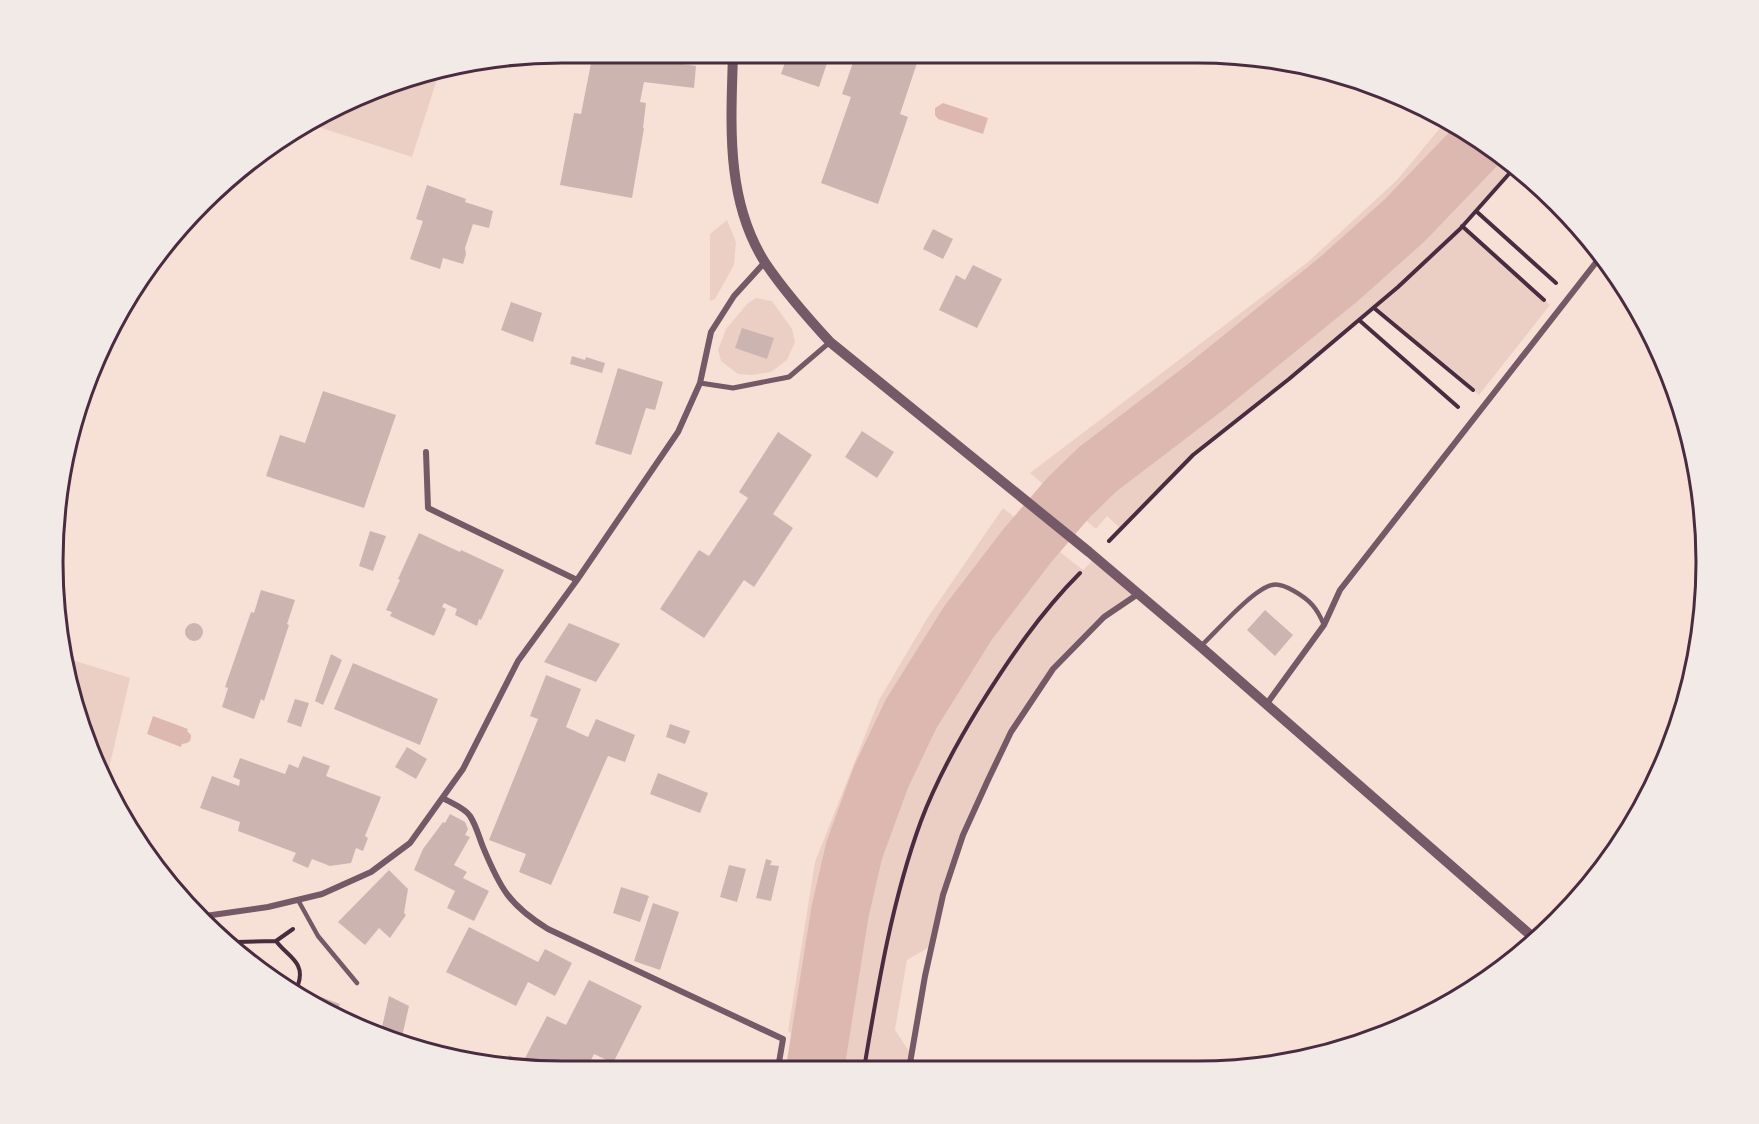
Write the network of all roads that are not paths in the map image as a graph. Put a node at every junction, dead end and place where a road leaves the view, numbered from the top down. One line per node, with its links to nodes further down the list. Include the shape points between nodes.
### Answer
1 (733, 63): 2 (street, via 734,172 749,230)
2 (765, 262): 4 (street); 5 (street, via 734,296 711,332)
3 (1596, 262): 9 (street, via 1340,590)
4 (830, 342): 5 (street, via 789,377 733,388); 8 (street)
5 (700, 383): 7 (street, via 678,432)
6 (426, 452): 7 (street, via 428,507)
7 (577, 580): 12 (street, via 518,661 463,770)
8 (1138, 594): 10 (street); 18 (street, via 1104,617 1053,669 1011,732 963,835 943,895)
9 (1324, 625): 10 (lane, via 1317,609 1302,595 1273,584 1259,590); 11 (street)
10 (1201, 647): 11 (street)
11 (1266, 705): 15 (street)
12 (443, 798): 13 (street, via 410,843 371,872); 17 (street, via 470,814 496,878 529,918 783,1039)
13 (298, 900): 14 (street); 16 (lane, via 318,936)
14 (209, 915)
15 (1529, 934)
16 (357, 983)
17 (779, 1061)
18 (910, 1061)

